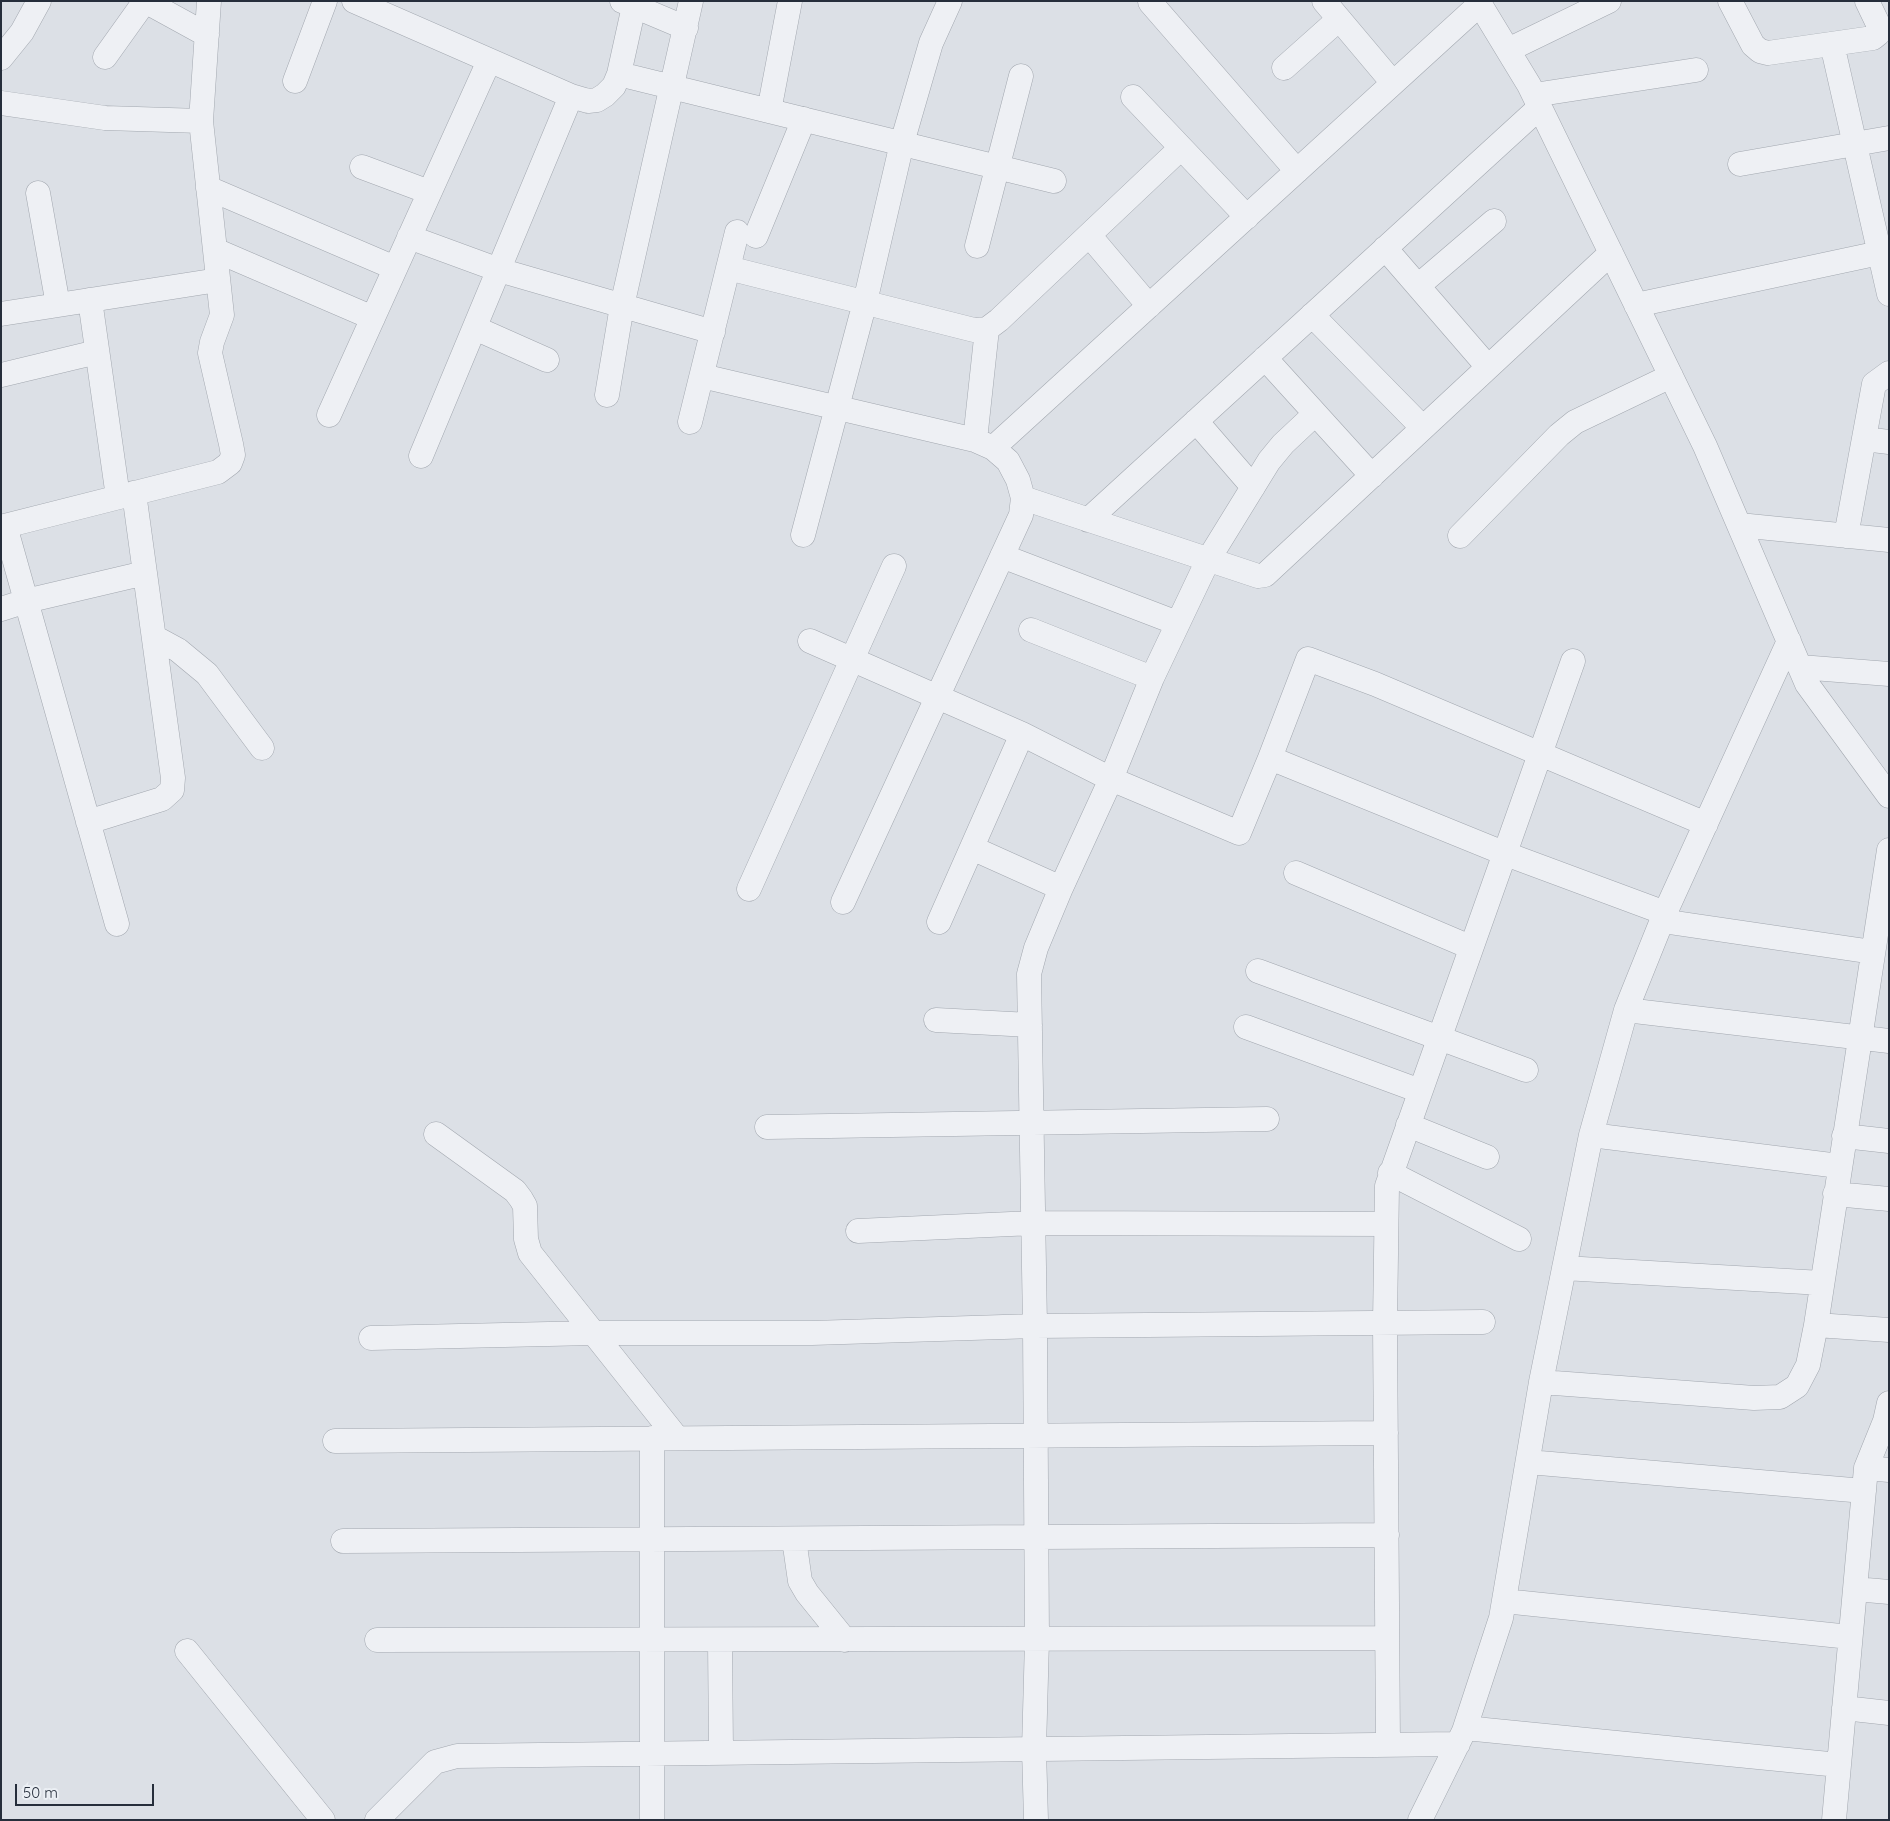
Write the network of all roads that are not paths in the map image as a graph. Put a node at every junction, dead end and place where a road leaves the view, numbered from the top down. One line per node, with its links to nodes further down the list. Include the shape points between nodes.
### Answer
1 (39, 1): 22 (street, via 22,32)
2 (145, 1): 18 (street); 21 (street)
3 (209, 1): 18 (street)
4 (325, 1): 28 (street)
5 (354, 1): 23 (street)
6 (691, 1): 17 (street)
7 (790, 1): 35 (street)
8 (950, 1): 39 (street, via 932,43)
9 (1324, 1): 16 (street)
10 (1609, 1): 20 (street)
11 (1730, 1): 19 (street, via 1753,45 1760,51 1768,53)
12 (1867, 1): 19 (street, via 1879,26 1878,34 1873,38)
13 (1150, 2): 45 (street)
14 (1479, 3): 20 (street); 29 (street)
15 (628, 4): 17 (street); 26 (street)
16 (1339, 19): 24 (street); 29 (street)
17 (686, 28): 30 (street)
18 (207, 36): 37 (street)
19 (1832, 44): 40 (street)
20 (1508, 50): 33 (street)
21 (105, 57)
22 (1, 58)
23 (489, 61): 31 (street); 48 (street)
24 (1284, 68)
25 (1696, 70): 33 (street)
26 (619, 74): 30 (street); 31 (street, via 614,86 597,100)
27 (1021, 76): 44 (street)
28 (295, 81)
29 (1394, 83): 45 (street)
30 (672, 87): 35 (street); 69 (street)
31 (571, 96): 61 (street)
32 (1133, 97): 41 (street)
33 (1537, 101): 55 (street); 58 (street)
34 (1, 104): 37 (street, via 105,118)
35 (769, 111): 36 (street)
36 (804, 119): 39 (street); 60 (street)
37 (202, 121): 47 (street)
38 (1889, 138): 40 (street)
39 (902, 144): 44 (street); 66 (street)
40 (1854, 144): 42 (street); 57 (street)
41 (1181, 148): 50 (street); 52 (street)
42 (1740, 164)
43 (362, 166): 48 (street)
44 (997, 167): 46 (street); 54 (street)
45 (1297, 171): 50 (street)
46 (1054, 181)
47 (208, 188): 56 (street); 59 (street)
48 (429, 192): 53 (street)
49 (38, 193): 67 (street)
50 (1247, 217): 70 (street)
51 (1494, 221): 63 (street)
52 (1088, 235): 70 (street); 75 (street)
53 (409, 237): 59 (street); 61 (street)
54 (977, 246)
55 (1385, 248): 63 (street); 72 (street)
56 (215, 250): 62 (street); 73 (street)
57 (1884, 252): 64 (street); 68 (street)
58 (1610, 253): 68 (street); 80 (street)
59 (395, 268): 73 (street)
60 (728, 268): 66 (street); 76 (street)
61 (499, 270): 69 (street); 74 (street)
62 (218, 280): 65 (street); 98 (street, via 222,315 210,353 232,444 230,464 218,472)
63 (1418, 286): 80 (street)
64 (1889, 294)
65 (90, 300): 67 (street); 77 (street)
66 (865, 302): 75 (street, via 974,330); 86 (street)
67 (58, 305): 71 (street)
68 (1636, 305): 84 (street)
69 (622, 306): 76 (street); 85 (street)
70 (1149, 306): 94 (street)
71 (1, 314)
72 (1312, 315): 78 (street); 91 (street)
73 (373, 318): 88 (street)
74 (475, 328): 79 (street); 95 (street)
75 (987, 328): 94 (street)
76 (712, 332): 83 (street)
77 (97, 352): 82 (street); 98 (street)
78 (1266, 358): 87 (street); 89 (street)
79 (547, 360)
80 (1488, 367): 91 (street)
81 (1889, 373): 92 (street, via 1874,384)
82 (1, 375)
83 (702, 376): 86 (street); 90 (street)
84 (1670, 376): 101 (street); 104 (street, via 1575,422)
85 (607, 395)
86 (837, 408): 94 (street); 103 (street)
87 (1315, 414): 96 (street); 97 (street, via 1282,444)
88 (329, 415)
89 (1196, 421): 97 (street); 100 (street)
90 (690, 422)
91 (1422, 428): 96 (street)
92 (1864, 439): 93 (street); 105 (street)
93 (1889, 442)
94 (984, 444): 99 (street, via 1008,461)
95 (421, 456)
96 (1372, 476): 108 (street, via 1265,575 1258,576)
97 (1253, 487): 108 (street)
98 (126, 495): 102 (street); 110 (street)
99 (1023, 498): 100 (street); 107 (street, via 1021,515)
100 (1088, 520): 108 (street)
101 (1739, 525): 105 (street); 117 (street)
102 (3, 526): 111 (street)
103 (804, 535)
104 (1460, 536)
105 (1846, 536): 106 (street)
106 (1889, 540)
107 (1002, 556): 113 (street); 123 (street)
108 (1208, 560): 113 (street)
109 (894, 566): 118 (street)
110 (145, 573): 111 (street); 115 (street)
111 (26, 601): 112 (street); 132 (street)
112 (1, 609)
113 (1177, 623): 122 (street)
114 (1031, 630): 122 (street)
115 (154, 637): 125 (street, via 178,650 207,674); 132 (street, via 172,790 162,800)
116 (810, 641): 118 (street)
117 (1789, 641): 120 (street); 133 (street)
118 (852, 659): 123 (street); 139 (street)
119 (1573, 661): 126 (street)
120 (1800, 667): 121 (street); 128 (street, via 1808,684)
121 (1889, 674)
122 (1152, 678): 130 (street)
123 (938, 697): 124 (street); 140 (street)
124 (1022, 734): 130 (street); 134 (street)
125 (262, 748)
126 (1540, 755): 127 (street, via 1376,684 1308,659); 133 (street); 136 (street)
127 (1270, 758): 130 (street, via 1239,833); 136 (street)
128 (1862, 761): 129 (street); 131 (street)
129 (1889, 764)
130 (1111, 778): 138 (street)
131 (1889, 796)
132 (88, 822): 143 (street)
133 (1706, 824): 141 (street)
134 (972, 848): 138 (street); 142 (street)
135 (1889, 850): 145 (street)
136 (1506, 854): 141 (street); 144 (street)
137 (1296, 873): 144 (street)
138 (1061, 888): 149 (street, via 1036,948 1029,974)
139 (749, 889)
140 (843, 902)
141 (1664, 917): 145 (street); 147 (street)
142 (939, 922)
143 (116, 924)
144 (1470, 948): 152 (street)
145 (1873, 952): 151 (street)
146 (1258, 971): 152 (street)
147 (1626, 1010): 151 (street); 161 (street)
148 (936, 1020): 149 (street)
149 (1030, 1025): 157 (street)
150 (1246, 1027): 155 (street)
151 (1859, 1038): 153 (street); 162 (street)
152 (1438, 1039): 154 (street); 155 (street)
153 (1889, 1041)
154 (1526, 1070)
155 (1420, 1091): 158 (street)
156 (1267, 1119): 157 (street)
157 (1032, 1123): 159 (street); 169 (street)
158 (1408, 1125): 164 (street); 166 (street)
159 (767, 1127)
160 (436, 1134): 180 (street, via 522,1199 530,1253)
161 (1591, 1135): 165 (street); 173 (street)
162 (1844, 1136): 163 (street); 165 (street)
163 (1889, 1141)
164 (1487, 1157)
165 (1839, 1166): 167 (street)
166 (1390, 1172): 170 (street); 172 (street)
167 (1835, 1194): 168 (street); 174 (street)
168 (1889, 1199)
169 (1033, 1223): 170 (street); 171 (street); 177 (street)
170 (1386, 1224): 176 (street)
171 (858, 1231)
172 (1519, 1239)
173 (1564, 1268): 174 (street); 182 (street)
174 (1822, 1283): 178 (street)
175 (1483, 1322): 176 (street)
176 (1385, 1323): 177 (street); 184 (street)
177 (1035, 1326): 180 (street, via 812,1333); 185 (street)
178 (1816, 1326): 179 (street); 182 (street, via 1808,1365 1797,1386 1780,1397 1754,1398)
179 (1889, 1330)
180 (593, 1333): 181 (street); 187 (street)
181 (371, 1338)
182 (1541, 1382): 189 (street)
183 (1889, 1403): 190 (street)
184 (1386, 1433): 185 (street); 191 (street)
185 (1036, 1436): 187 (street); 192 (street)
186 (652, 1438): 187 (street); 188 (street); 194 (street)
187 (677, 1438)
188 (336, 1441)
189 (1528, 1462): 190 (street); 198 (street)
190 (1873, 1476): 196 (street)
191 (1386, 1535): 192 (street); 200 (street)
192 (1037, 1536): 193 (street); 205 (street)
193 (794, 1539): 194 (street); 204 (street, via 800,1581)
194 (652, 1540): 195 (street); 202 (street)
195 (343, 1541)
196 (1855, 1589): 197 (street); 199 (street)
197 (1889, 1592)
198 (1504, 1601): 199 (street); 209 (street, via 1485,1672)
199 (1850, 1637): 207 (street)
200 (1387, 1638): 205 (street); 210 (street)
201 (377, 1640): 202 (street)
202 (652, 1640): 203 (street); 213 (street)
203 (720, 1640): 204 (street); 212 (street)
204 (845, 1640): 205 (street)
205 (1037, 1640): 211 (street)
206 (187, 1651): 215 (street)
207 (1844, 1708): 208 (street); 214 (street)
208 (1889, 1713)
209 (1462, 1736): 210 (street); 214 (street); 219 (street)
210 (1388, 1745): 211 (street)
211 (1034, 1749): 212 (street); 218 (street)
212 (721, 1752): 213 (street)
213 (652, 1753): 216 (street, via 447,1757 435,1762); 217 (street)
214 (1839, 1765): 220 (street)
215 (323, 1820)
216 (377, 1820)
217 (652, 1820)
218 (1036, 1820)
219 (1420, 1820)
220 (1834, 1820)

